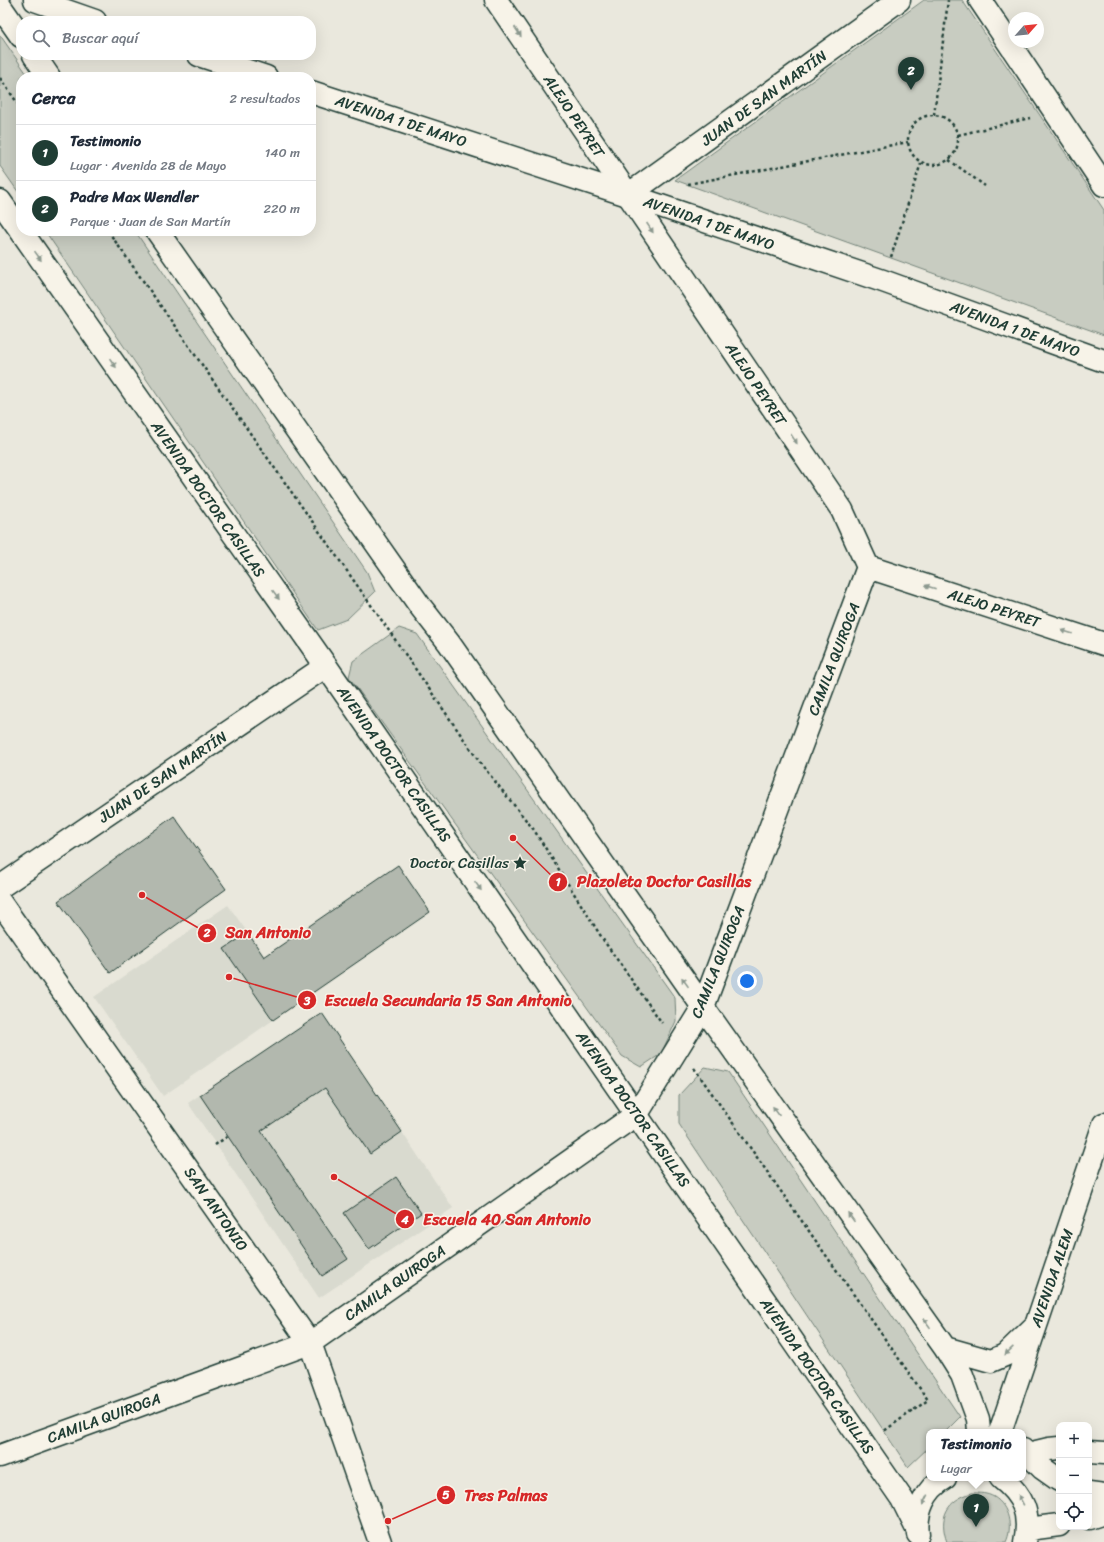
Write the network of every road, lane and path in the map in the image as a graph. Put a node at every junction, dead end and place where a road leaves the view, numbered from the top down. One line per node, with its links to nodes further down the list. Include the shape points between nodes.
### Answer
1 (496, 0): 25 (main road, ALEJO PEYRET, one-way to 25)
2 (899, 0): 25 (main road, JUAN DE SAN MARTÍN)
3 (948, 0): 17 (path)
4 (980, 0): 16 (main road)
5 (46, 1): 7 (main road)
6 (0, 6): 8 (main road)
7 (83, 16)
8 (16, 29)
9 (37, 60): 11 (main road)
10 (214, 60): 12 (main road)
11 (46, 72)
12 (251, 72)
13 (0, 78): 15 (path)
14 (316, 94): 25 (main road, AVENIDA 1 DE MAYO)
15 (16, 101)
16 (1055, 112): 18 (path); 23 (main road)
17 (934, 115): 18 (path, via 950,121); 19 (path, via 918,120 909,134)
18 (958, 134): 20 (path, via 959,143)
19 (908, 142): 21 (path, via 914,157); 22 (path)
20 (949, 160): 21 (path, via 937,166 928,166); 24 (path)
21 (921, 162): 31 (path)
22 (682, 185)
23 (1104, 185)
24 (985, 186)
25 (628, 196): 31 (main road, AVENIDA 1 DE MAYO); 33 (main road, ALEJO PEYRET, one-way to 33, via 842,510)
26 (2, 207): 27 (main road, AVENIDA DOCTOR CASILLAS, one-way to 27)
27 (16, 227)
28 (22, 236): 35 (main road, AVENIDA DOCTOR CASILLAS, one-way to 35)
29 (112, 236): 39 (path, via 481,764 534,830 604,941)
30 (161, 236): 38 (main road, one-way to 30)
31 (883, 281): 32 (main road, AVENIDA 1 DE MAYO)
32 (1104, 360)
33 (868, 567): 34 (main road, ALEJO PEYRET, one-way to 33); 38 (main road, CAMILA QUIROGA)
34 (1104, 644)
35 (326, 666): 36 (main road, JUAN DE SAN MARTÍN); 40 (main road, AVENIDA DOCTOR CASILLAS, one-way to 40)
36 (0, 887)
37 (0, 902): 45 (main road, SAN ANTONIO)
38 (703, 1007): 39 (main road, CAMILA QUIROGA); 46 (main road, one-way to 38)
39 (678, 1046): 40 (main road, CAMILA QUIROGA); 51 (path, via 928,1400)
40 (637, 1114): 45 (main road, CAMILA QUIROGA); 51 (main road, AVENIDA DOCTOR CASILLAS)
41 (1104, 1124): 44 (main road, AVENIDA ALEM)
42 (228, 1136): 43 (path)
43 (215, 1145)
44 (1037, 1324): 46 (main road, one-way to 46, via 1005,1355 991,1361); 50 (main road, AVENIDA ALEM)
45 (310, 1343): 57 (main road, CAMILA QUIROGA); 68 (main road, SAN ANTONIO)
46 (944, 1348): 47 (main road)
47 (962, 1375): 48 (main road, via 978,1419); 49 (main road)
48 (979, 1429)
49 (1001, 1429)
50 (1002, 1429)
51 (864, 1445): 67 (main road, AVENIDA DOCTOR CASILLAS, via 902,1499)
52 (1056, 1448): 53 (main road)
53 (1026, 1452)
54 (1092, 1452): 56 (main road)
55 (1026, 1453): 58 (main road)
56 (1104, 1453)
57 (0, 1456)
58 (1056, 1478)
59 (940, 1481): 67 (main road, one-way to 67, via 926,1495 919,1511)
60 (1005, 1481): 66 (main road, one-way to 60, via 1026,1514 1021,1500)
61 (1092, 1494): 62 (main road)
62 (1104, 1496)
63 (1104, 1513): 64 (main road)
64 (1092, 1517)
65 (1056, 1526): 66 (main road)
66 (1027, 1535)
67 (918, 1538)
68 (380, 1542)

